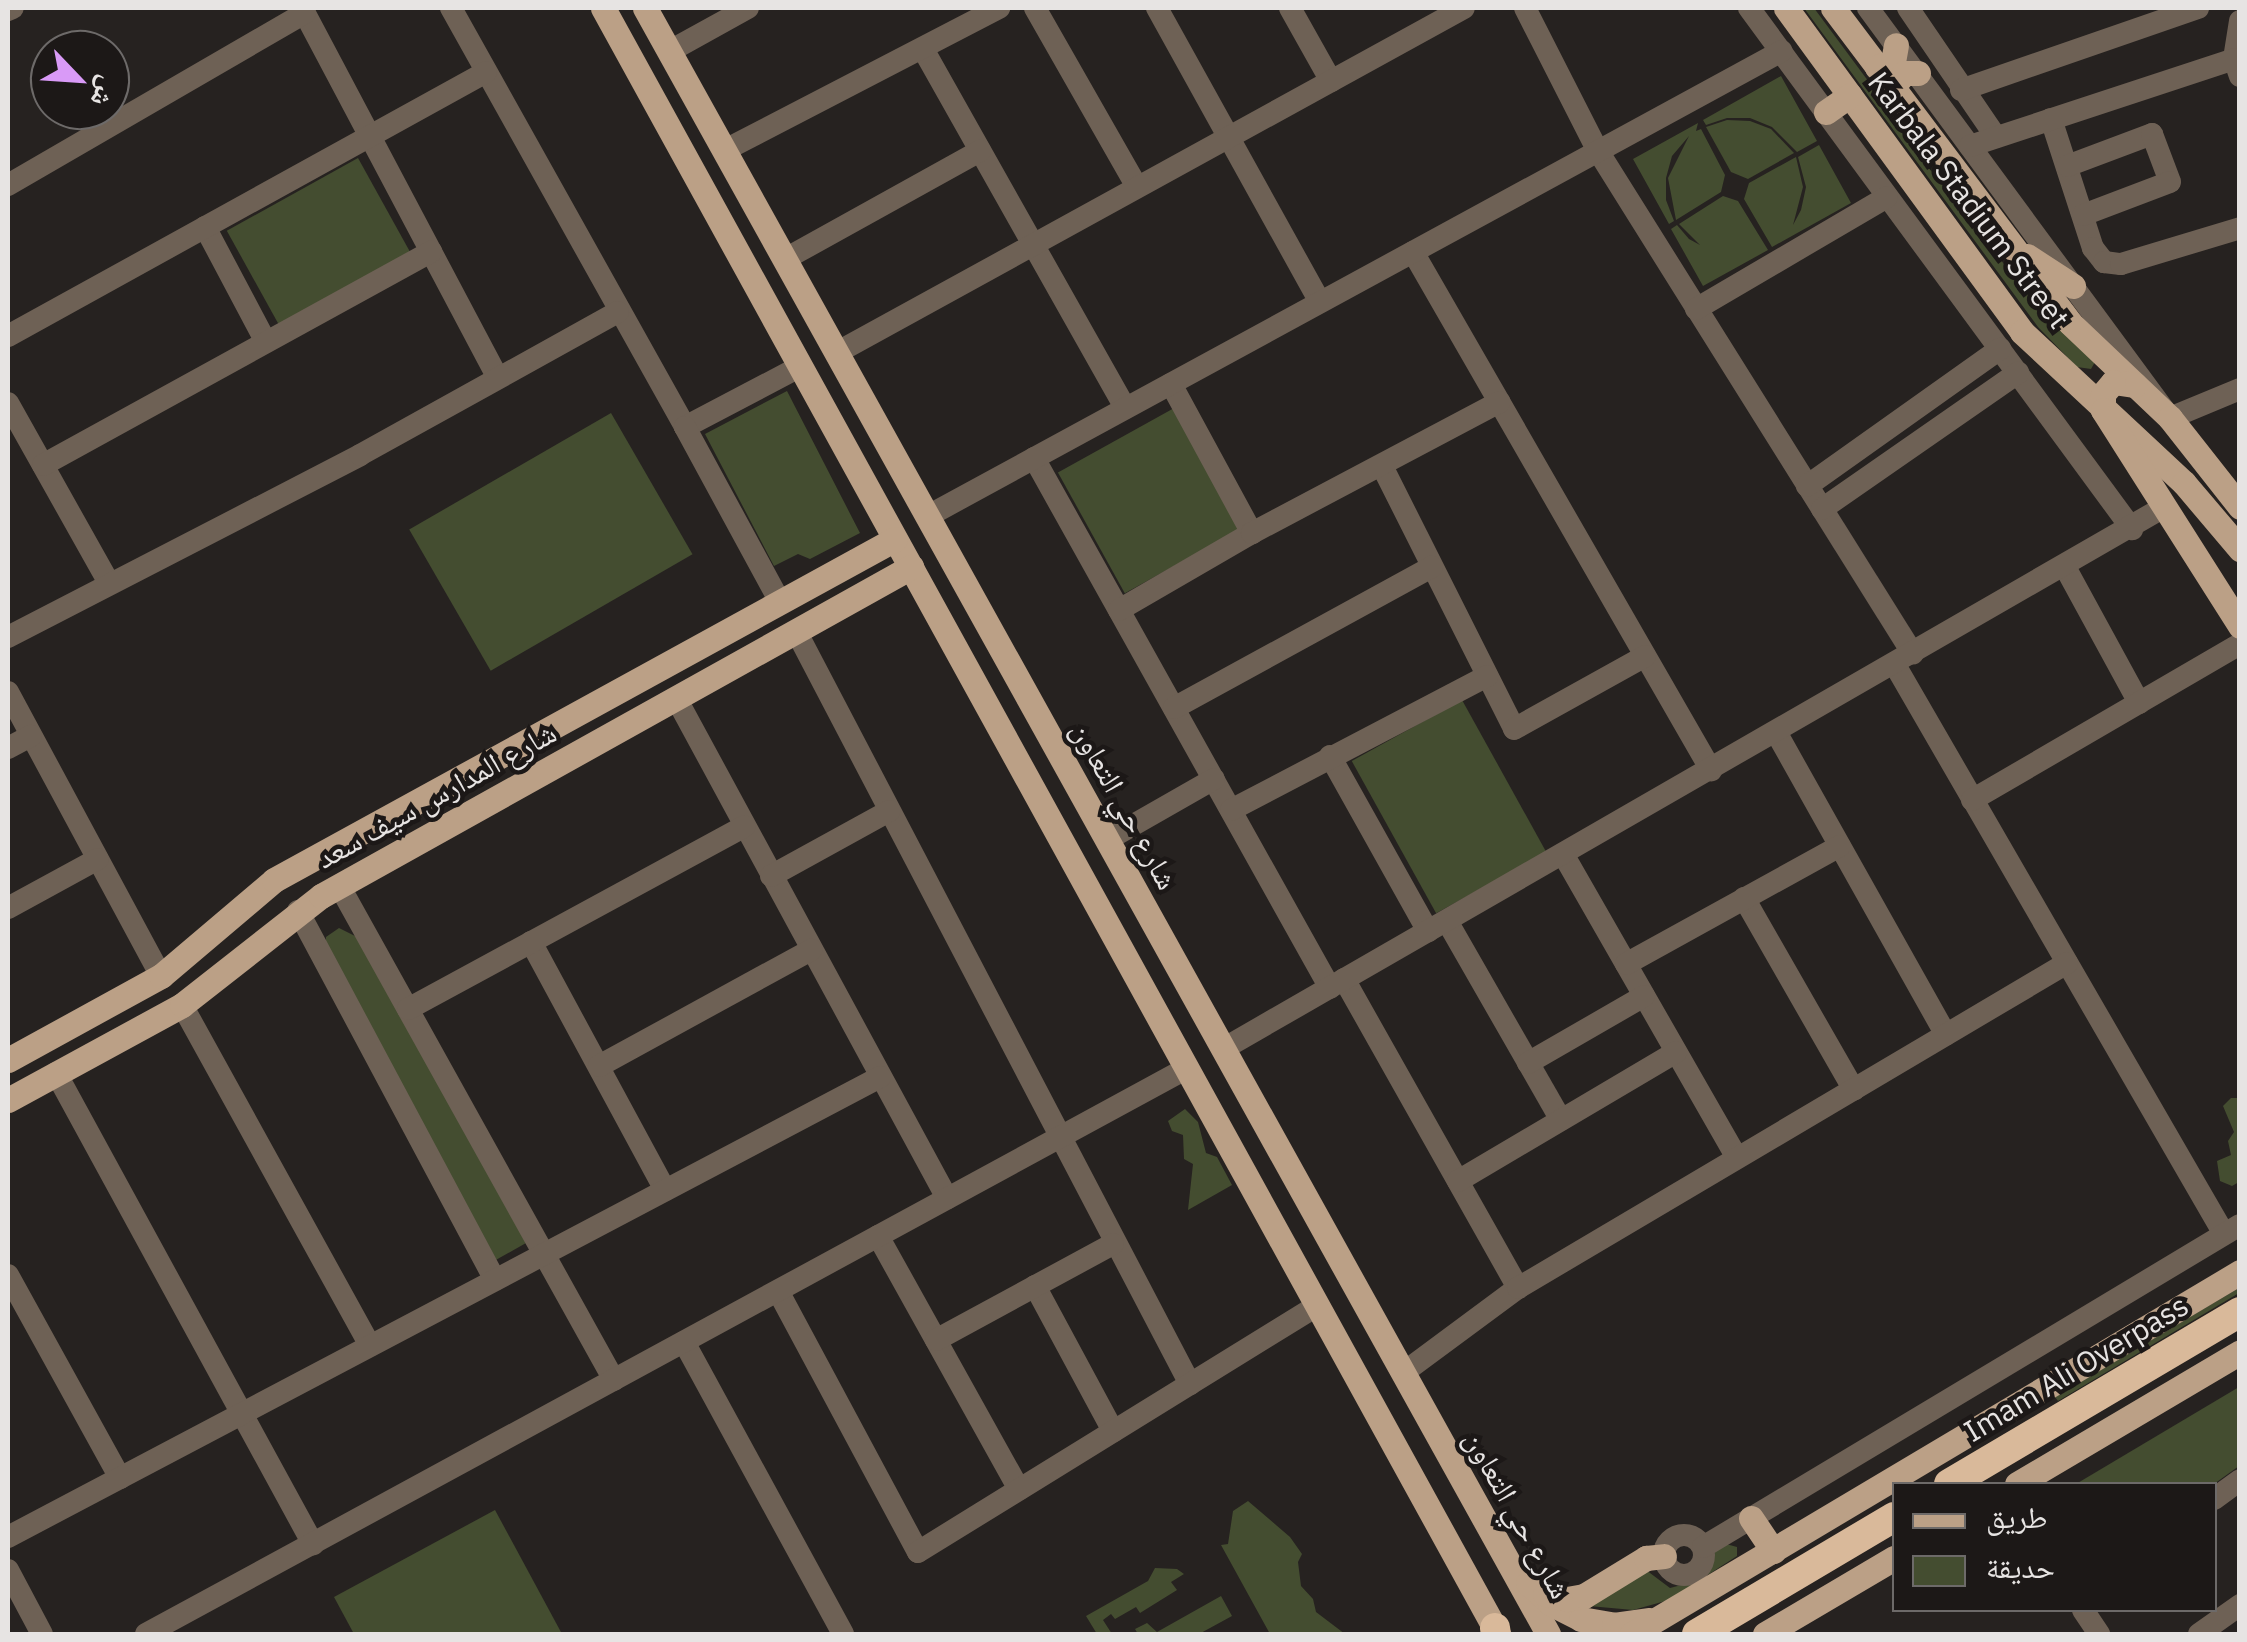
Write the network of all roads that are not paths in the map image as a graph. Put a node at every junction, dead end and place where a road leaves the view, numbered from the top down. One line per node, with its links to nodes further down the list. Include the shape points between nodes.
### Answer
1 (451, 8): 25 (street)
2 (603, 8): 61 (main road)
3 (646, 8): 22 (main road, شارع حي التعاون)
4 (748, 8): 22 (street)
5 (999, 8): 21 (street)
6 (1035, 8): 42 (street)
7 (1157, 8): 34 (street)
8 (1290, 8): 28 (street)
9 (1464, 8): 18 (street)
10 (1525, 8): 39 (street)
11 (1749, 8): 23 (street)
12 (1786, 8): 30 (main road, Karbala Stadium Street)
13 (1833, 8): 27 (main road, Karbala Stadium Street)
14 (1868, 8): 20 (street)
15 (1908, 8): 29 (street)
16 (2198, 8): 29 (street)
17 (303, 10): 33 (street); 41 (street)
18 (1423, 17): 28 (street)
19 (2240, 21): 24 (street)
20 (1896, 45): 26 (street); 27 (main road)
21 (923, 49): 37 (street); 38 (street)
22 (670, 51): 37 (main road, شارع حي التعاون)
23 (1782, 51): 31 (street); 39 (street)
24 (2237, 68): 32 (street)
25 (486, 72): 33 (street); 55 (street)
26 (1918, 73): 27 (main road); 36 (street)
27 (1885, 78): 48 (main road, Karbala Stadium Street)
28 (1331, 81): 34 (street)
29 (1961, 90): 35 (street)
30 (1850, 95): 31 (main road); 63 (main road, Karbala Stadium Street, via 1999,302)
31 (1826, 112): 43 (street)
32 (2051, 119): 35 (street); 40 (street)
33 (370, 136): 45 (street); 49 (street)
34 (1229, 137): 42 (street); 53 (street)
35 (1996, 137): 36 (street)
36 (1970, 146): 52 (street)
37 (724, 150): 51 (main road, شارع حي التعاون)
38 (980, 151): 47 (street); 51 (street)
39 (1598, 152): 50 (street); 54 (street)
40 (2067, 166): 44 (street); 44 (street, via 2152,134 2170,182)
41 (8, 185)
42 (1137, 187): 47 (street)
43 (1887, 197): 54 (street); 58 (street)
44 (2083, 215): 46 (street, via 2096,254 2116,265)
45 (205, 227): 56 (street); 57 (street)
46 (2240, 228)
47 (1033, 245): 59 (street); 70 (street)
48 (2010, 245): 52 (main road); 60 (main road, Karbala Stadium Street)
49 (431, 252): 57 (street); 64 (street)
50 (1413, 252): 53 (street); 69 (street)
51 (785, 260): 59 (main road, شارع حي التعاون)
52 (2073, 286): 73 (street)
53 (1320, 302): 65 (street)
54 (1696, 309): 81 (street)
55 (618, 312): 64 (street); 74 (street)
56 (8, 336)
57 (266, 342): 78 (street)
58 (2000, 349): 62 (street); 81 (street)
59 (838, 352): 72 (main road, شارع حي التعاون)
60 (2102, 355): 63 (main road, via 2084,376); 66 (main road, Karbala Stadium Street)
61 (800, 366): 74 (street); 75 (main road)
62 (2018, 372): 85 (street); 87 (street)
63 (2062, 372): 71 (main road, Karbala Stadium Street)
64 (497, 376): 95 (street, via 360,455)
65 (1171, 384): 70 (street); 88 (street)
66 (2135, 384): 71 (main road, via 2113,382 2103,394); 73 (main road, Karbala Stadium Street)
67 (2240, 389): 73 (street)
68 (8, 402): 78 (street)
69 (1500, 402): 79 (street); 102 (street)
70 (1126, 408): 77 (street)
71 (2103, 410): 82 (main road, Karbala Stadium Street); 83 (main road)
72 (872, 415): 75 (main road, via 860,432); 76 (main road, شارع حي التعاون)
73 (2170, 418): 84 (main road, Karbala Stadium Street)
74 (686, 427): 96 (street)
75 (839, 435): 80 (main road)
76 (895, 458): 80 (main road, via 874,457); 86 (main road, شارع حي التعاون)
77 (1034, 458): 86 (street); 97 (street)
78 (43, 465): 95 (street)
79 (1382, 466): 88 (street); 92 (street)
80 (859, 473): 89 (main road)
81 (1808, 486): 85 (street)
82 (2196, 497): 90 (main road, Karbala Stadium Street); 91 (main road)
83 (2164, 508): 87 (street); 98 (main road)
84 (2240, 508)
85 (1822, 509): 103 (street)
86 (928, 516): 123 (main road, شارع حي التعاون)
87 (2132, 528): 94 (street)
88 (1252, 532): 97 (street)
89 (896, 539): 93 (main road); 96 (main road, شارع المدارس سيف سعد)
90 (2240, 549)
91 (2240, 563)
92 (1432, 566): 104 (street); 109 (street)
93 (911, 567): 99 (main road, شارع المدارس سيف سعد); 148 (main road)
94 (2065, 567): 103 (street); 108 (street)
95 (109, 583): 100 (street)
96 (780, 602): 107 (main road, شارع المدارس سيف سعد)
97 (1119, 610): 109 (street)
98 (2240, 626)
99 (796, 631): 106 (main road, شارع المدارس سيف سعد); 121 (street)
100 (8, 636)
101 (2240, 644): 108 (street)
102 (1645, 656): 104 (street, via 1514,729); 117 (street)
103 (1904, 659): 112 (street); 119 (street)
104 (1487, 676): 116 (street)
105 (8, 692): 113 (street)
106 (676, 698): 111 (main road, شارع المدارس سيف سعد); 122 (street)
107 (605, 699): 110 (main road, شارع المدارس سيف سعد); 111 (main road, via 606,722)
108 (2138, 703): 119 (street)
109 (1174, 708): 118 (street)
110 (569, 719): 115 (main road, via 586,734); 137 (main road, شارع المدارس سيف سعد, via 274,880)
111 (618, 730): 115 (main road, شارع المدارس سيف سعد)
112 (1776, 732): 117 (street); 124 (street)
113 (31, 736): 114 (street); 126 (street)
114 (8, 748)
115 (586, 749): 128 (main road, شارع المدارس سيف سعد)
116 (1330, 756): 120 (street); 132 (street)
117 (1711, 770): 125 (street)
118 (1214, 779): 120 (street); 123 (street)
119 (1972, 800): 135 (street)
120 (1231, 810): 138 (street)
121 (889, 811): 127 (street); 154 (street)
122 (745, 826): 127 (street); 133 (street)
123 (1107, 840): 143 (main road, شارع حي التعاون)
124 (1840, 846): 129 (street); 142 (street)
125 (1563, 854): 132 (street); 136 (street)
126 (98, 859): 130 (street); 137 (street)
127 (771, 876): 134 (street)
128 (340, 886): 131 (main road, شارع المدارس سيف سعد); 141 (street)
129 (1744, 898): 136 (street); 151 (street)
130 (8, 908)
131 (298, 911): 140 (main road, شارع المدارس سيف سعد); 169 (street)
132 (1437, 926): 138 (street); 146 (street)
133 (531, 942): 141 (street); 147 (street)
134 (811, 950): 147 (street); 150 (street)
135 (2068, 963): 142 (street); 161 (street)
136 (1626, 964): 139 (street)
137 (161, 976): 145 (main road, شارع المدارس سيف سعد)
138 (1337, 983): 143 (street); 156 (street)
139 (1644, 996): 144 (street); 146 (street)
140 (182, 1005): 149 (main road, شارع المدارس سيف سعد); 178 (street)
141 (408, 1009): 165 (street)
142 (1946, 1035): 151 (street)
143 (1223, 1048): 158 (main road, شارع حي التعاون)
144 (1676, 1052): 153 (street); 155 (street)
145 (8, 1060)
146 (1528, 1063): 153 (street)
147 (599, 1066): 157 (street)
148 (1187, 1068): 154 (street); 160 (main road)
149 (56, 1073): 152 (main road, شارع المدارس سيف سعد); 184 (street)
150 (880, 1077): 157 (street); 159 (street)
151 (1854, 1090): 155 (street)
152 (8, 1100)
153 (1561, 1120): 156 (street)
154 (1059, 1138): 159 (street); 164 (street)
155 (1737, 1158): 171 (street)
156 (1458, 1181): 171 (street)
157 (665, 1190): 165 (street)
158 (1302, 1191): 160 (main road, via 1290,1210); 163 (main road, شارع حي التعاون)
159 (947, 1198): 162 (street)
160 (1267, 1213): 166 (main road)
161 (2232, 1229): 195 (street)
162 (878, 1236): 172 (street); 176 (street)
163 (1329, 1240): 166 (main road, via 1306,1241); 180 (main road, شارع حي التعاون)
164 (1113, 1244): 170 (street); 182 (street)
165 (544, 1254): 169 (street); 181 (street)
166 (1293, 1260): 173 (main road)
167 (2240, 1272): 183 (main road)
168 (8, 1274): 188 (street)
169 (495, 1280): 178 (street)
170 (1036, 1286): 176 (street); 186 (street)
171 (1518, 1288): 180 (street)
172 (778, 1291): 177 (street); 193 (street, via 918,1552)
173 (1318, 1305): 182 (street); 209 (main road)
174 (2240, 1312): 191 (highway, Imam Ali Overpass, bridge)
175 (2240, 1335): 192 (highway, Imam Ali Overpass)
176 (936, 1340): 193 (street)
177 (684, 1342): 181 (street); 212 (street)
178 (370, 1346): 184 (street)
179 (2240, 1352): 187 (main road)
180 (1403, 1373): 201 (main road, شارع حي التعاون)
181 (614, 1380): 199 (street)
182 (1190, 1384): 186 (street)
183 (2049, 1388): 185 (main road); 187 (main road, via 2042,1410 2050,1432)
184 (242, 1413): 188 (street); 199 (street)
185 (1998, 1418): 189 (main road, via 2027,1433 2036,1453); 200 (main road)
186 (1114, 1432): 193 (street)
187 (2082, 1446): 189 (main road)
188 (120, 1478): 197 (street)
189 (2025, 1480)
190 (2240, 1480): 194 (street)
191 (1952, 1482)
192 (1992, 1482)
193 (1020, 1490)
194 (2217, 1497)
195 (1751, 1518): 200 (main road); 202 (street, via 1702,1547 1681,1534 1669,1541)
196 (1892, 1518): 215 (highway)
197 (8, 1537)
198 (1892, 1542): 216 (highway)
199 (314, 1544): 211 (street)
200 (1773, 1551): 208 (main road)
201 (1504, 1556): 205 (main road); 213 (main road, شارع حي التعاون)
202 (1664, 1556): 205 (main road, via 1646,1558 1576,1598)
203 (1892, 1559): 217 (main road)
204 (8, 1570): 210 (street)
205 (1531, 1586): 208 (main road, via 1589,1621 1623,1625)
206 (2240, 1605): 219 (street)
207 (2084, 1612): 218 (street)
208 (1664, 1615): 214 (main road)
209 (1495, 1633)
210 (42, 1634)
211 (146, 1634)
212 (843, 1634)
213 (1548, 1634)
214 (1632, 1634)
215 (1697, 1634)
216 (1736, 1634)
217 (1765, 1634)
218 (2099, 1634)
219 (2198, 1634)

